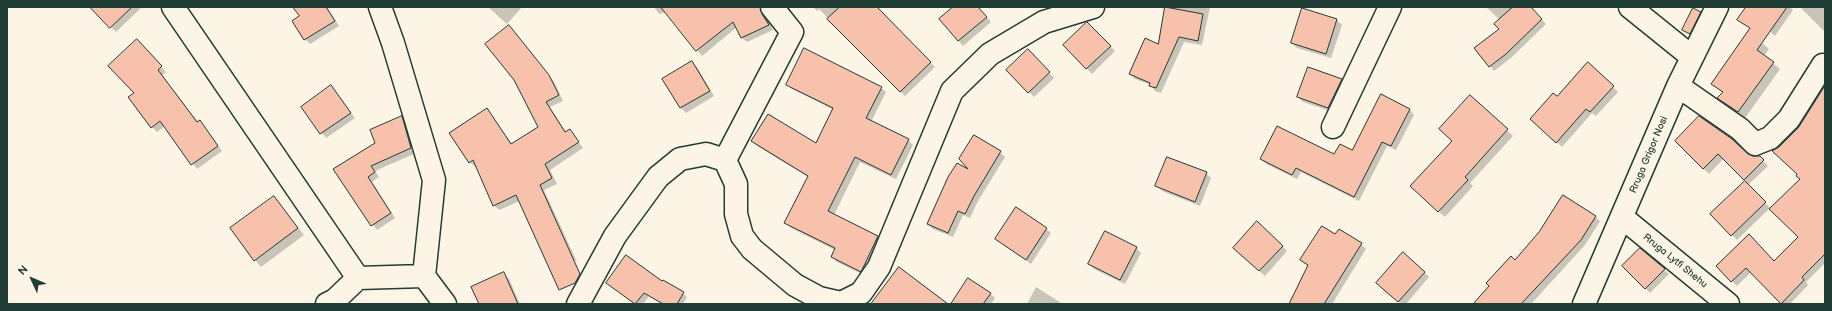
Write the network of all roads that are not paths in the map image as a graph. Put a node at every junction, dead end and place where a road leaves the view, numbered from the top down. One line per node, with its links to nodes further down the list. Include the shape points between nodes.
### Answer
1 (173, 7): 15 (street)
2 (380, 7): 14 (street, via 434,180)
3 (772, 7): 12 (street, via 792,32)
4 (1093, 7): 12 (street, via 1044,22 990,54 952,91 879,267 861,293 841,304 819,298 795,285 752,249 742,236 736,214 736,184)
5 (1390, 7): 11 (street)
6 (1630, 7): 8 (street)
7 (1717, 7): 8 (street, Rruga Grigor Nosi)
8 (1692, 57): 10 (street, Rruga Grigor Nosi)
9 (1824, 65): 10 (street, via 1789,119 1770,138 1755,144 1740,129)
10 (1678, 86): 13 (street, Rruga Grigor Nosi)
11 (1333, 127)
12 (725, 160): 18 (street, via 706,154 680,159 658,177 615,236)
13 (1622, 218): 19 (street, Rruga Grigor Nosi); 20 (street, Rruga Lytfi Shehu)
14 (424, 276): 15 (street); 17 (street)
15 (358, 278): 16 (street, via 335,300)
16 (327, 304)
17 (445, 304)
18 (578, 304)
19 (1584, 304)
20 (1728, 304)

